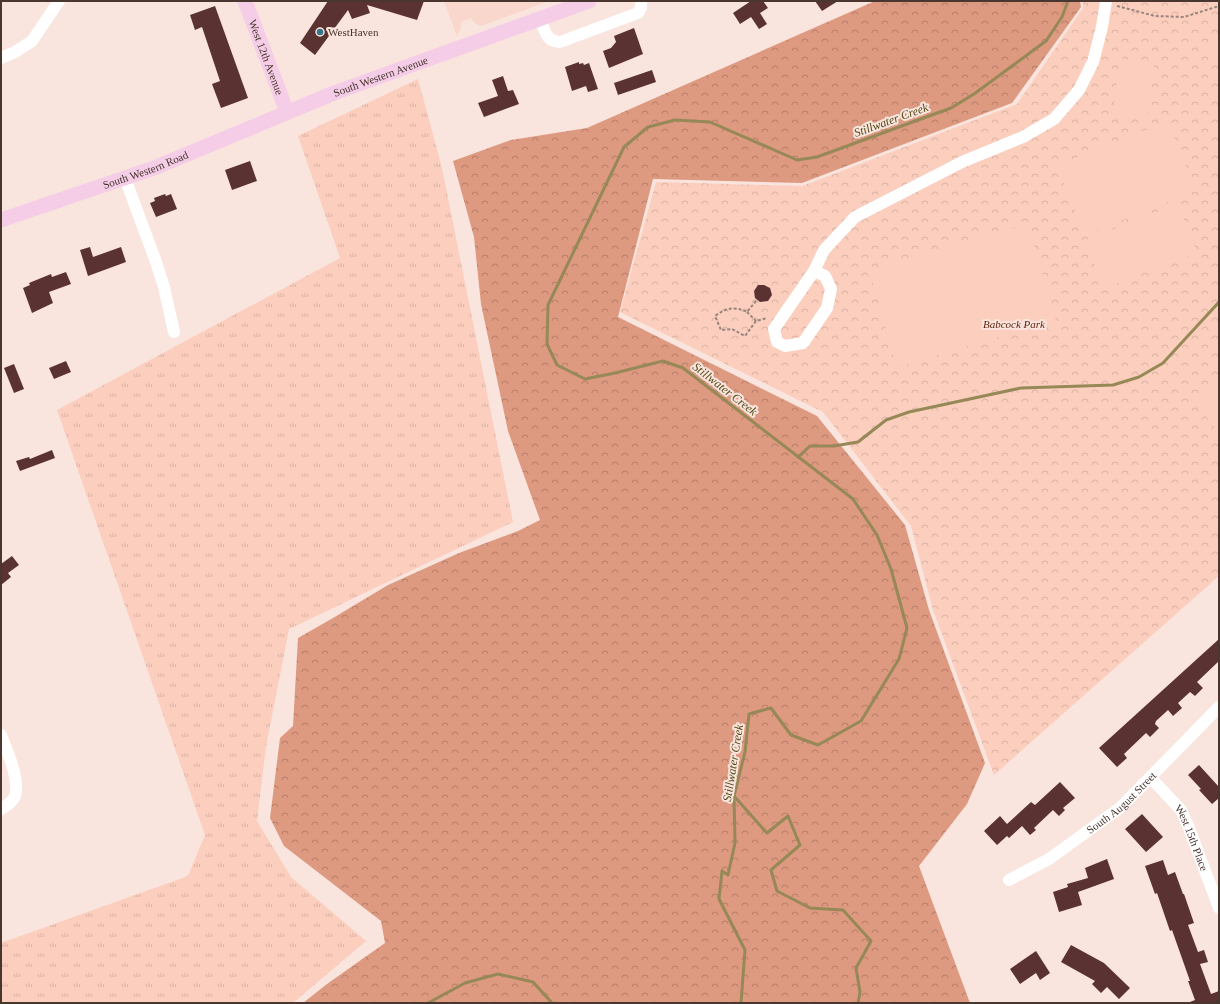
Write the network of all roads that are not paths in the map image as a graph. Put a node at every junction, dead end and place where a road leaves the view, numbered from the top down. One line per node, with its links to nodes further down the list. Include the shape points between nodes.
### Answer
1 (59, 1): 7 (street, via 32,41)
2 (245, 1): 8 (main road, West 12th Avenue)
3 (589, 1): 6 (main road)
4 (641, 1): 6 (street, via 638,13 560,42 552,42 548,38)
5 (1106, 2): 11 (street, via 1093,62 1079,90 1054,119 1023,137 962,162 855,216 824,250)
6 (540, 18): 8 (main road, South Western Avenue)
7 (1, 58)
8 (287, 112): 9 (main road, South Western Road)
9 (125, 178): 10 (main road, South Western Road); 12 (street, via 156,262)
10 (1, 220)
11 (814, 271): 11 (street, via 774,329 777,342 785,346 803,342 827,308 831,289 825,276)
12 (174, 332)
13 (1219, 708): 15 (street, South August Street)
14 (1, 735): 16 (street, via 16,784 15,797)
15 (1150, 777): 17 (street, South August Street, via 1121,807 1048,859); 18 (street, West 15th Place, via 1181,810)
16 (1, 808)
17 (1009, 880)
18 (1215, 884): 19 (street, West 15th Place)
19 (1219, 908)

